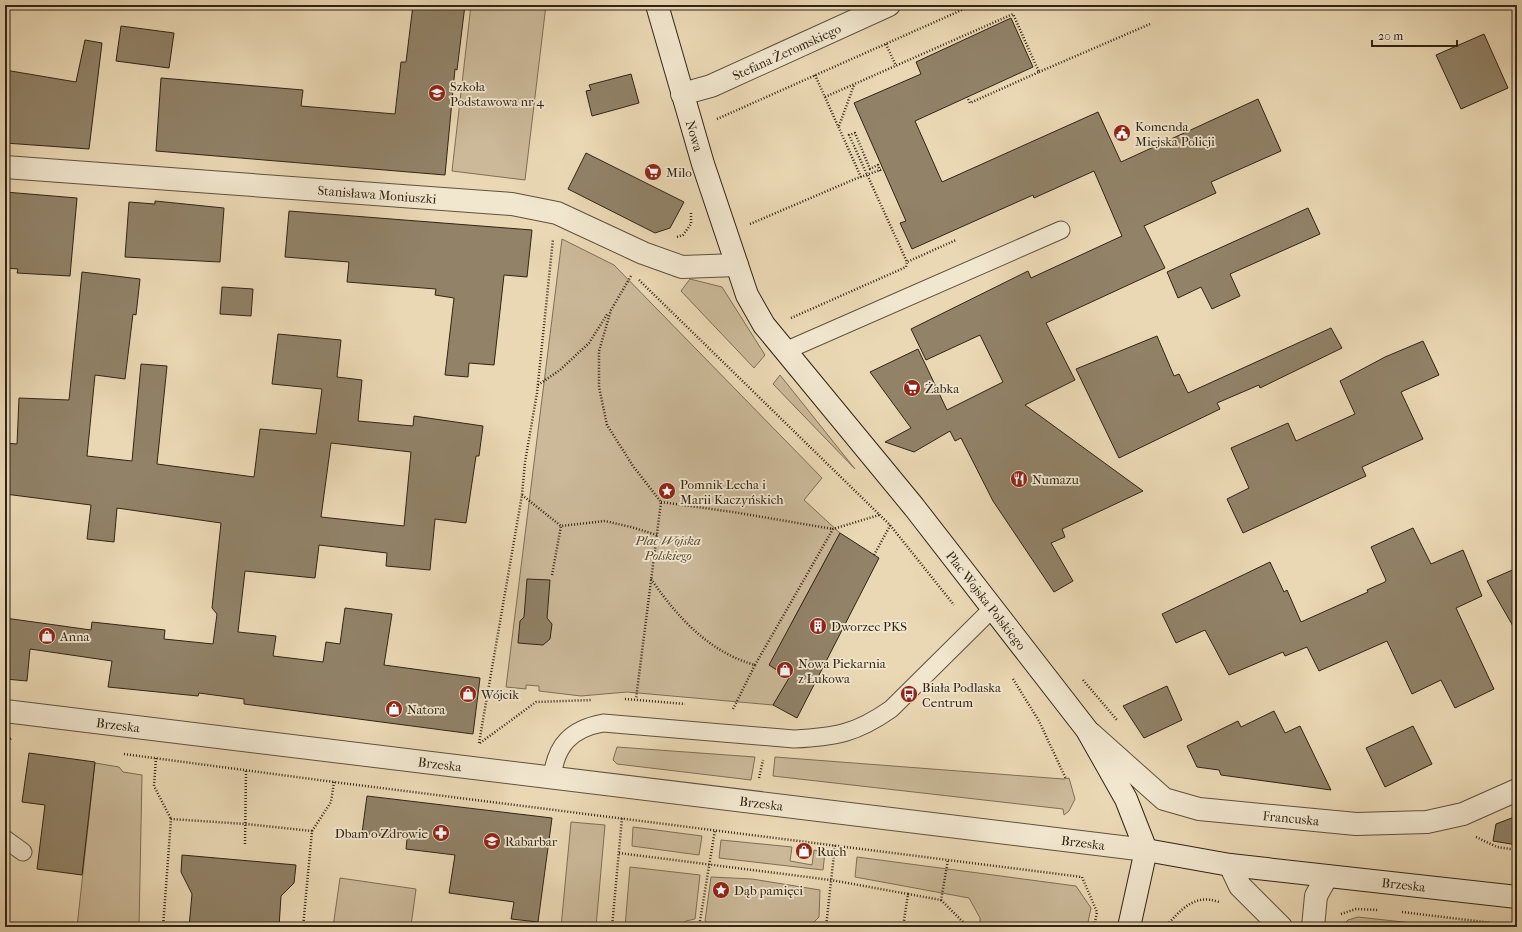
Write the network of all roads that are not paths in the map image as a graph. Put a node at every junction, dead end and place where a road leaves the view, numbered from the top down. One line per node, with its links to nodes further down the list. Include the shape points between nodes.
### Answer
1 (657, 5): 3 (street, Nowa)
2 (889, 5): 3 (street, Stefana Żeromskiego)
3 (692, 91): 6 (street, Nowa)
4 (5, 167): 6 (street, Stanisława Moniuszki, via 512,204 557,213 643,253 682,267)
5 (1061, 230): 7 (lane)
6 (736, 265): 7 (street, Plac Wojska Polskiego, via 747,295 764,325)
7 (785, 351): 8 (street, Plac Wojska Polskiego, via 895,483)
8 (993, 608): 10 (street, Plac Wojska Polskiego); 11 (lane, via 891,709 853,731 826,738 794,739 603,723 590,725 567,740 558,752)
9 (5, 711): 11 (street, Brzeska)
10 (1087, 730): 12 (street, Francuska, via 1164,799 1199,809 1356,824 1427,822 1463,814); 14 (street, Plac Wojska Polskiego, via 1126,799)
11 (552, 777): 14 (street, Brzeska)
12 (1517, 790)
13 (5, 839): 15 (lane)
14 (1146, 850): 16 (street, Brzeska); 19 (street)
15 (23, 852)
16 (1230, 865): 17 (street, Brzeska); 20 (street, via 1240,886)
17 (1327, 876): 18 (street, Brzeska); 21 (street, via 1316,896)
18 (1517, 896)
19 (1129, 927)
20 (1281, 927)
21 (1313, 927)

